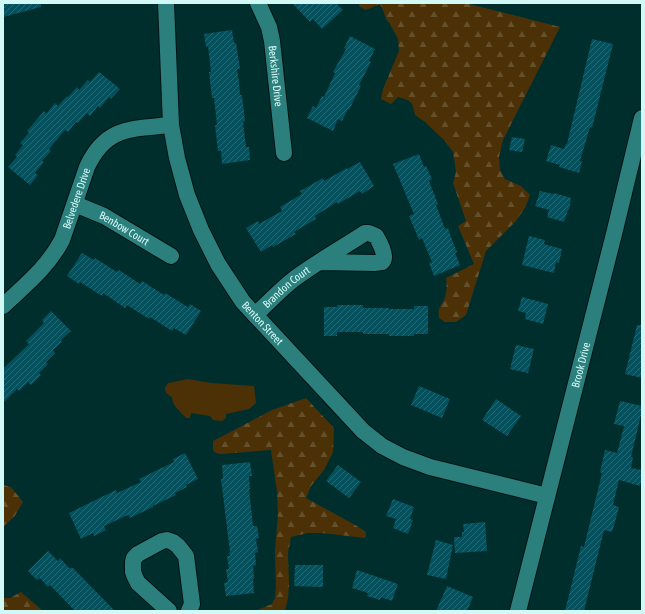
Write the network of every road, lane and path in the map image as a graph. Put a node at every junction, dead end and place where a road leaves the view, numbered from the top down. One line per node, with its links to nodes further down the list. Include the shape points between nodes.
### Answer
1 (166, 3): 4 (street, Benton Street)
2 (258, 3): 5 (street, Berkshire Drive, via 269,27 272,41)
3 (642, 118): 11 (street, Brook Drive)
4 (171, 125): 6 (street, Belvedere Drive, via 127,130 107,140 92,156); 10 (street, Benton Street, via 187,195 201,230 218,264 243,302)
5 (284, 153)
6 (75, 204): 7 (street, Benbow Court, via 104,216); 9 (street, Belvedere Drive, via 62,240 50,260)
7 (171, 256)
8 (320, 262): 10 (street, Brandon Court, via 284,287)
9 (3, 306)
10 (255, 315): 11 (street, Benton Street, via 363,431 382,446 430,467)
11 (547, 496): 14 (street, Brook Drive)
12 (168, 611): 13 (street, via 138,583 133,567 134,558 138,554 167,540 178,546 186,556 192,604)
13 (189, 611)
14 (518, 611)

